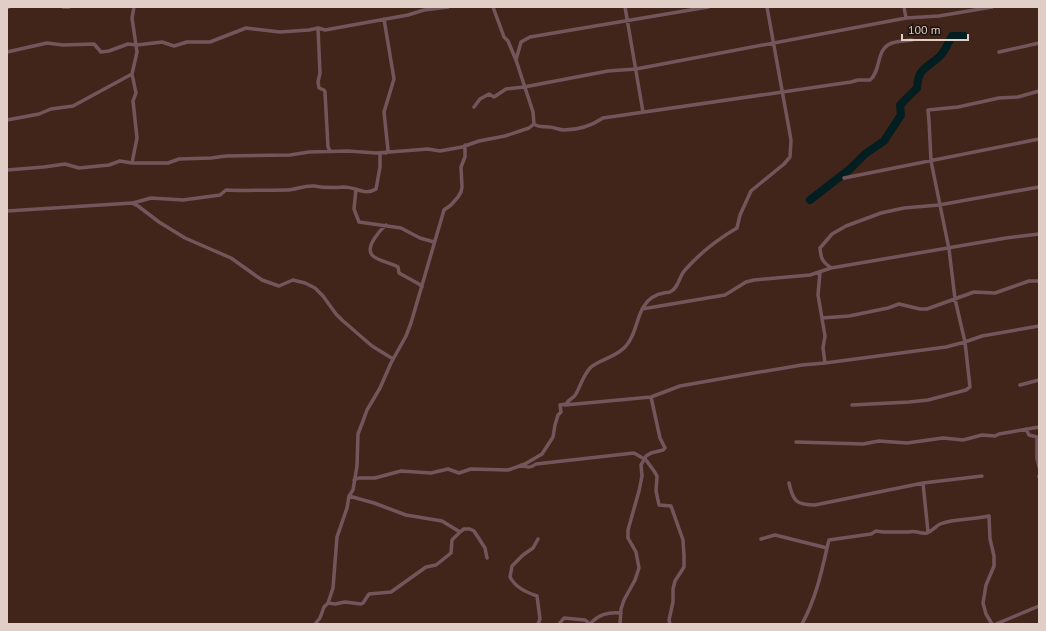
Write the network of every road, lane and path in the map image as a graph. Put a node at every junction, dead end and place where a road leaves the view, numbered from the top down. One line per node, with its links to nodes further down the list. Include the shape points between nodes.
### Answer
1 (63, 7): 2 (street)
2 (69, 7)
3 (134, 7): 20 (street, via 133,32)
4 (448, 7): 14 (street)
5 (493, 7): 23 (street)
6 (625, 7): 15 (street)
7 (708, 7): 15 (street)
8 (767, 7): 18 (street)
9 (904, 7): 13 (street)
10 (964, 7): 12 (street)
11 (992, 7): 12 (street)
12 (966, 11): 13 (street)
13 (906, 18): 18 (street)
14 (384, 19): 16 (street, via 325,30); 36 (street, via 394,79 384,112 388,150)
15 (627, 21): 23 (street, via 530,37 521,42); 24 (street)
16 (318, 28): 20 (street, via 280,32 246,28 210,42 187,42 174,46 157,42); 35 (street, via 318,82 319,88 325,92)
17 (912, 40): 27 (street, via 892,43 882,50 874,77 870,80)
18 (773, 43): 24 (street); 27 (street)
19 (1039, 43): 22 (street)
20 (137, 45): 21 (street, via 128,44 101,52 94,44 47,43); 25 (street)
21 (7, 52)
22 (999, 52)
23 (516, 60): 26 (street)
24 (636, 69): 26 (street, via 599,72); 30 (street)
25 (132, 74): 31 (street, via 73,106); 39 (street, via 136,93 133,101 137,138)
26 (524, 87): 29 (street, via 506,89 494,97 489,94 480,99); 32 (street, via 533,112)
27 (781, 92): 30 (street); 56 (street, via 790,140 790,157 751,190 737,228 714,243 683,271 678,285 670,292 653,297)
28 (1039, 92): 38 (street, via 928,110)
29 (474, 107)
30 (643, 112): 32 (street, via 604,118 590,126 565,130 538,127)
31 (7, 120)
32 (534, 124): 34 (street, via 505,136)
33 (1039, 139): 38 (street)
34 (465, 146): 36 (street, via 440,151 422,149); 49 (street, via 465,157 461,167 461,192 444,210)
35 (330, 151): 37 (street); 39 (street, via 179,159 168,163)
36 (386, 152): 37 (street)
37 (380, 153): 43 (street, via 376,189 369,192)
38 (931, 161): 41 (street); 45 (street)
39 (132, 163): 40 (street, via 120,161 109,165 79,168 65,164)
40 (7, 170)
41 (844, 178)
42 (1039, 187): 45 (street)
43 (356, 189): 44 (street, via 325,189 314,186 289,190 226,190 220,195 183,200 151,198); 47 (street, via 354,209 359,222)
44 (132, 203): 46 (street); 60 (street, via 185,238 232,258 262,280 279,286 296,280 315,288 342,320 372,346)
45 (939, 205): 50 (street); 51 (street, via 881,212 832,234 820,248 821,259)
46 (7, 211)
47 (386, 225): 49 (street); 54 (street, via 373,241 370,253 379,260 398,266 399,273)
48 (1039, 234): 50 (street)
49 (434, 242): 54 (street)
50 (949, 249): 51 (street); 55 (street)
51 (831, 268): 52 (street)
52 (820, 272): 56 (street, via 754,280 724,295); 57 (street, via 818,295)
53 (1039, 281): 55 (street, via 1030,281 998,292 974,292)
54 (422, 287): 60 (street, via 406,336)
55 (955, 299): 57 (street, via 927,309 920,310 899,304 849,316); 59 (street)
56 (642, 309): 66 (street, via 627,345 592,366 575,396 566,404)
57 (822, 318): 61 (street)
58 (1039, 326): 59 (street, via 982,336)
59 (965, 342): 61 (street); 65 (street, via 971,383 969,389 928,400)
60 (393, 358): 74 (street, via 362,421 358,434)
61 (825, 364): 64 (street, via 802,365 680,386)
62 (1039, 380): 63 (street)
63 (1020, 385)
64 (651, 398): 66 (street); 70 (street, via 660,438 665,448)
65 (852, 404)
66 (560, 405): 71 (street, via 561,412 553,437 545,450)
67 (1039, 427): 68 (street)
68 (1026, 429): 69 (street, via 995,436 982,435 960,440 943,438 907,443); 72 (street, via 1030,435 1037,437)
69 (796, 442)
70 (644, 458): 71 (street, via 634,453 536,464 533,467); 86 (street, via 639,491 628,530 628,538 636,552 639,568); 91 (street, via 657,476 656,491 659,505 671,506 682,540 684,567 675,581)
71 (521, 465): 74 (street, via 508,470 471,469 459,473 448,470 431,473 401,471)
72 (1039, 467)
73 (982, 476): 76 (street)
74 (354, 480): 77 (street, via 354,490)
75 (789, 483): 76 (street, via 791,492 802,505 830,503)
76 (923, 483): 79 (street)
77 (349, 496): 78 (street, via 406,515 442,521); 84 (street, via 338,537 333,588)
78 (460, 532): 83 (street, via 464,529 474,531 485,548); 84 (street, via 452,540 452,552 449,555 391,592 369,594 360,604)
79 (928, 532): 82 (street, via 876,531 829,540); 93 (street, via 940,524 989,516 994,566 986,585 984,603 986,614)
80 (538, 539): 88 (street, via 533,548 512,566 510,577 514,584 537,596 540,619)
81 (761, 539): 82 (street, via 775,535)
82 (827, 548): 92 (street, via 820,582)
83 (487, 558)
84 (328, 603): 87 (street)
85 (1039, 606): 94 (street)
86 (621, 613): 89 (street, via 600,615 590,624 585,620 564,618); 90 (street)
87 (315, 624)
88 (538, 624)
89 (559, 624)
90 (620, 624)
91 (670, 624)
92 (802, 624)
93 (992, 624)
94 (996, 624)

